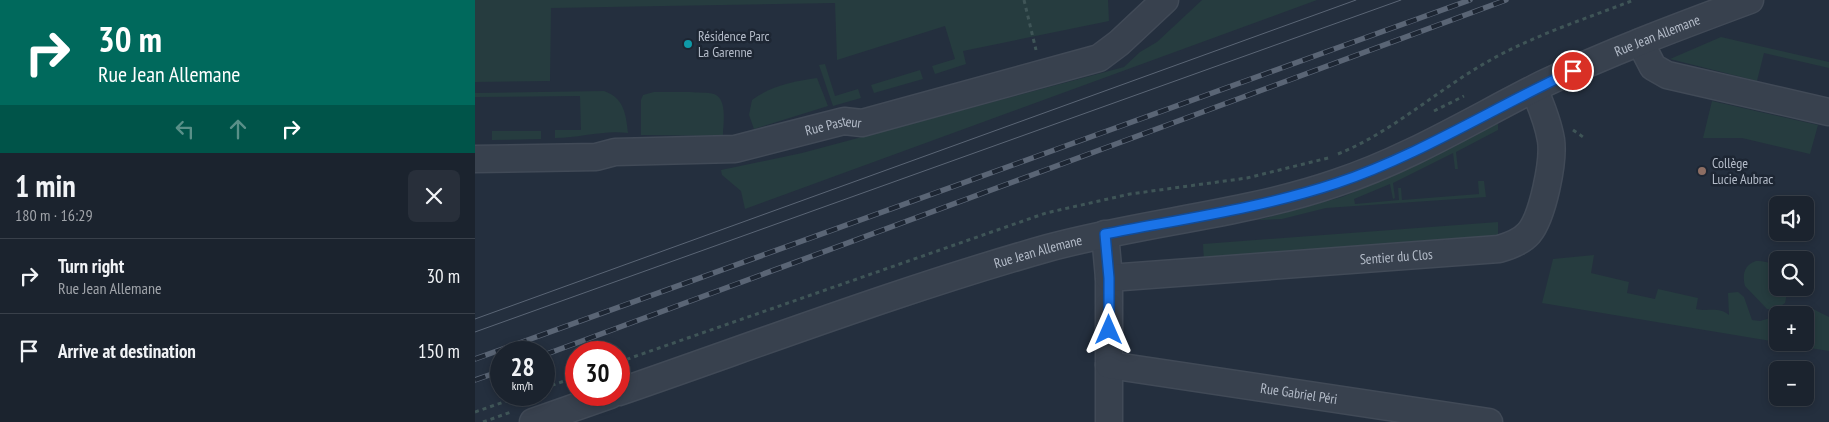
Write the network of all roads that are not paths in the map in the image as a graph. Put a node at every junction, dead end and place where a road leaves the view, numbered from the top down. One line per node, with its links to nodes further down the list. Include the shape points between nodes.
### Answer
1 (1165, 0): 6 (street, Rue Pasteur, via 1099,58 862,123 844,121 735,149)
2 (1750, 0): 3 (street, Rue Jean Allemane)
3 (1640, 42): 4 (street, Rue Jean Allemane); 5 (street, via 1653,67 1667,75)
4 (1534, 89): 7 (street, Rue Jean Allemane, via 1380,166 1337,183 1252,206); 8 (street, Sentier du Clos, via 1548,127 1551,157 1545,191 1533,227 1513,245 1499,249)
5 (1829, 112)
6 (475, 160)
7 (1105, 234): 8 (street); 10 (street, Rue Jean Allemane, via 905,293)
8 (1109, 278): 9 (street)
9 (1109, 365): 13 (street); 14 (street, Rue Gabriel Péri)
10 (630, 388)
11 (579, 406): 12 (street)
12 (533, 422)
13 (1109, 422)
14 (1489, 422)

